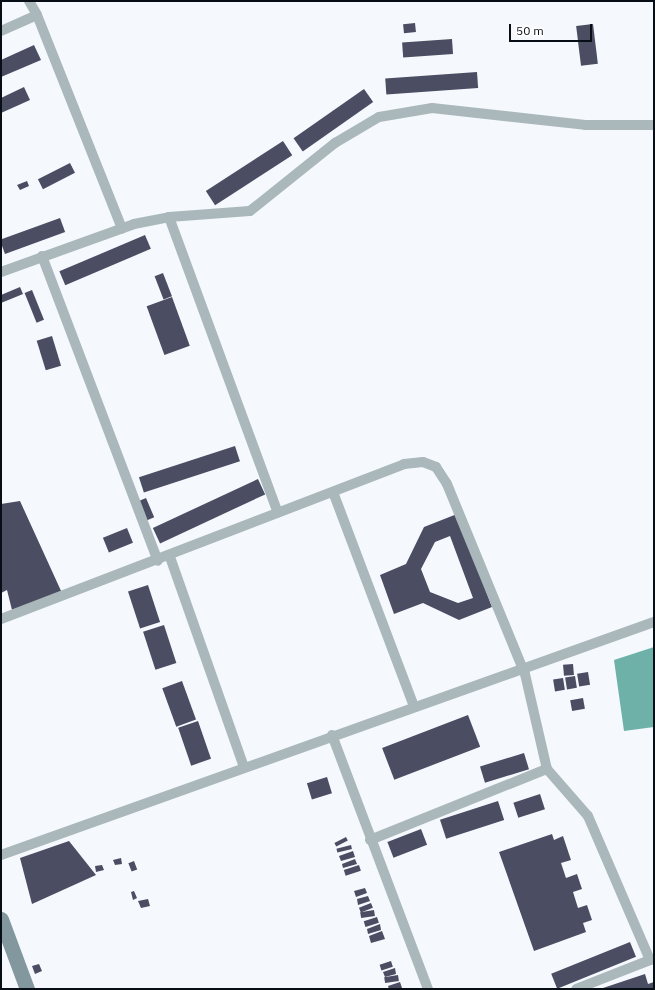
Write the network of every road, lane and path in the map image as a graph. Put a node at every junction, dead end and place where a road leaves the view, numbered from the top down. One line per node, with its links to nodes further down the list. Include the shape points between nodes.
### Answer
1 (29, 1): 2 (street)
2 (37, 15): 3 (street); 6 (street)
3 (1, 31)
4 (654, 125): 5 (street, via 585,125 462,109 412,110 379,117 335,143 250,211)
5 (169, 217): 6 (street); 10 (street)
6 (122, 229): 7 (street)
7 (42, 256): 8 (street); 12 (street)
8 (1, 272)
9 (333, 492): 10 (street); 15 (street, via 404,464 423,462 436,467 448,484); 16 (street)
10 (278, 513): 11 (street)
11 (170, 557): 12 (street); 18 (street)
12 (158, 561): 13 (street)
13 (1, 619)
14 (654, 622): 15 (street)
15 (522, 668): 16 (street); 19 (street)
16 (414, 706): 17 (street)
17 (332, 735): 18 (street); 20 (street)
18 (244, 767): 21 (street)
19 (547, 769): 20 (street); 25 (street, via 588,816 650,960)
20 (370, 840): 24 (street)
21 (1, 855)
22 (1, 919): 23 (street)
23 (27, 989)
24 (428, 989)
25 (576, 989)

